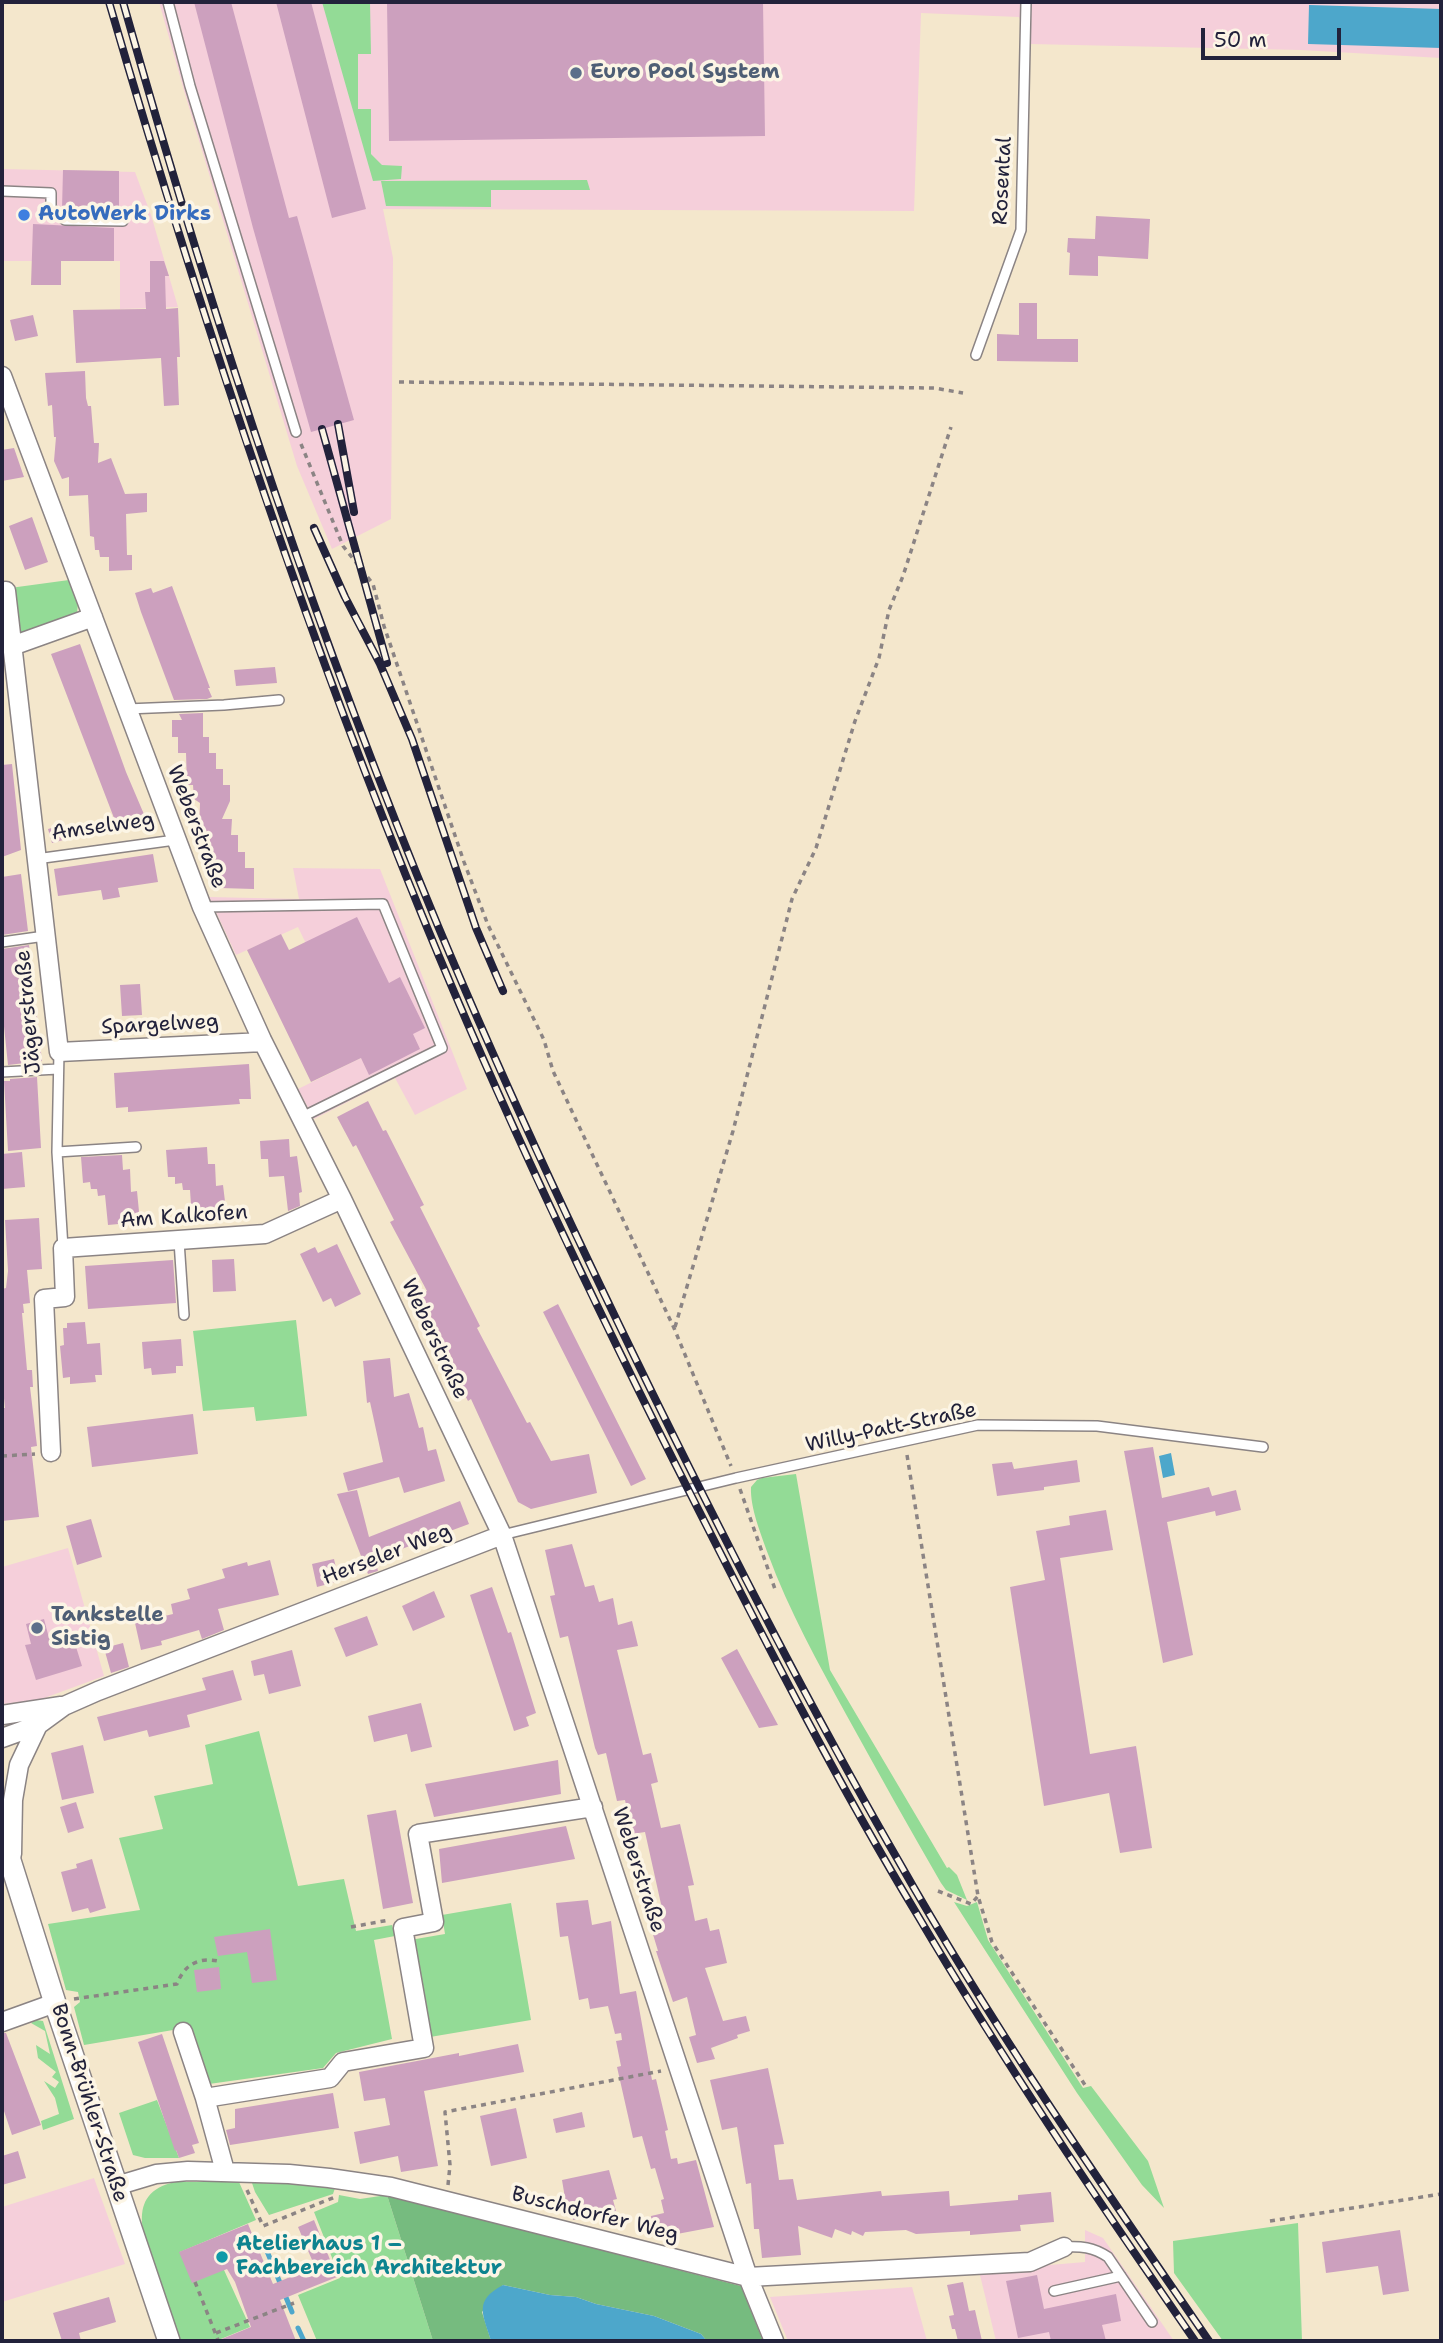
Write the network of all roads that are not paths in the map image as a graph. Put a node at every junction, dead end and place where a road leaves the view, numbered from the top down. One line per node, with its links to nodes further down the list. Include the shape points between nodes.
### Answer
1 (168, 2): 7 (lane)
2 (1026, 2): 5 (lane, Rosental, via 1021,230)
3 (2, 191): 4 (lane, via 51,193 51,208 65,220)
4 (122, 221)
5 (976, 355)
6 (2, 376): 9 (street, Weberstraße)
7 (296, 432)
8 (6, 591): 10 (street, Jägerstraße)
9 (93, 617): 10 (street); 12 (street, Weberstraße)
10 (12, 646): 14 (street, Jägerstraße)
11 (279, 700): 12 (lane)
12 (127, 709): 13 (street, Weberstraße)
13 (176, 840): 14 (lane, Amselweg); 15 (street, Weberstraße)
14 (36, 859): 16 (street, Jägerstraße)
15 (202, 907): 18 (street, Weberstraße); 21 (lane, via 383,904 442,1048)
16 (45, 936): 17 (lane); 19 (street, Jägerstraße)
17 (2, 942)
18 (263, 1042): 19 (street, Spargelweg); 21 (street, Weberstraße)
19 (59, 1061): 20 (lane); 23 (lane, Jägerstraße)
20 (2, 1072)
21 (303, 1117): 24 (street, Weberstraße)
22 (136, 1147): 23 (lane)
23 (57, 1152): 26 (lane, Jägerstraße)
24 (342, 1199): 25 (street, Am Kalkofen, via 265,1234); 31 (street, Weberstraße)
25 (179, 1241): 26 (street, Am Kalkofen); 27 (lane)
26 (62, 1248): 29 (street, Jägerstraße, via 65,1297 44,1298)
27 (184, 1315)
28 (1262, 1447): 30 (lane, Willy-Patt-Straße, via 1097,1426 978,1425)
29 (44, 1453)
30 (736, 1478): 31 (lane, Herseler Weg)
31 (502, 1535): 32 (street, Herseler Weg); 36 (street, Weberstraße)
32 (64, 1706): 33 (street, Herseler Weg); 34 (street, Herseler Weg)
33 (2, 1714)
34 (38, 1725): 35 (street, Herseler Weg); 38 (street, Bonn-Brühler-Straße, via 19,1765)
35 (2, 1738)
36 (593, 1807): 42 (street, via 418,1834 434,1922 403,1928 424,2048 344,2062 330,2078); 47 (street, Weberstraße)
37 (2, 1835): 38 (street, Bonn-Brühler-Straße)
38 (11, 1864): 39 (street, Bonn-Brühler-Straße)
39 (55, 2003): 40 (street); 44 (street, Bonn-Brühler-Straße)
40 (2, 2022)
41 (183, 2032): 42 (street)
42 (205, 2098): 43 (street)
43 (232, 2172): 44 (street, Buschdorfer Weg, via 156,2174); 47 (street, Buschdorfer Weg, via 391,2187)
44 (116, 2186): 50 (street, Bonn-Brühler-Straße)
45 (1064, 2247): 46 (lane, via 1098,2250 1108,2256); 47 (street, Buschdorfer Weg, via 1030,2262)
46 (1121, 2276): 48 (lane); 49 (lane)
47 (748, 2277): 51 (street, Weberstraße)
48 (1054, 2291)
49 (1152, 2322)
50 (169, 2341)
51 (774, 2341)

